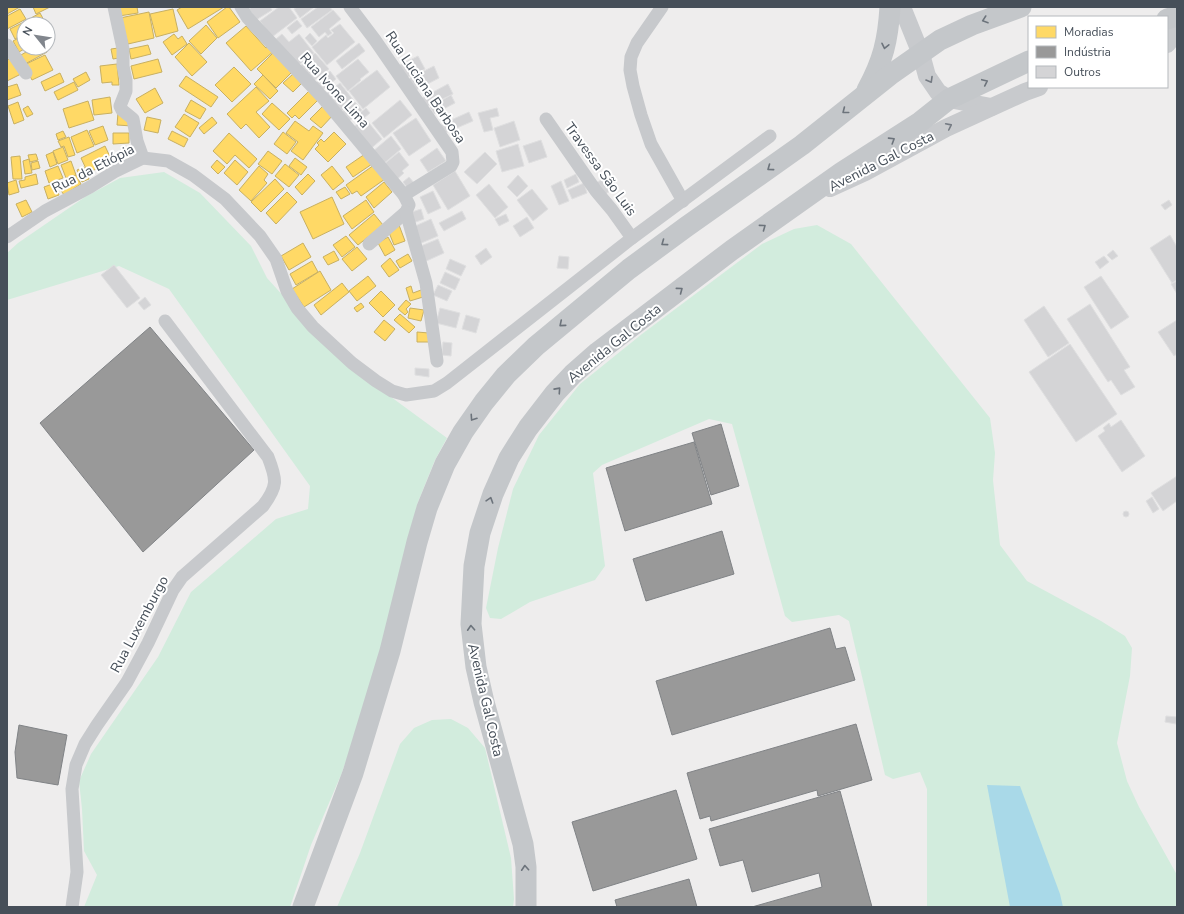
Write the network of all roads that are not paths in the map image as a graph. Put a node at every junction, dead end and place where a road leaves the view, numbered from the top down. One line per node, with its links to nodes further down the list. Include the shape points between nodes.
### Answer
1 (114, 7): 19 (street, via 123,49 126,80 126,91 120,106 133,119 136,142)
2 (241, 7): 20 (street, Rua Ivone Lima, via 261,33 323,98)
3 (350, 7): 20 (street, Rua Luciana Barbosa, via 452,152 451,166)
4 (662, 7): 22 (street, via 637,43 631,57 630,70 651,144)
5 (1022, 7): 10 (main road, one-way to 10, via 972,25 940,40)
6 (900, 8): 10 (main road); 14 (main road, one-way to 14, via 888,30 883,55)
7 (1177, 31): 8 (main road)
8 (1168, 43)
9 (7, 45): 12 (street)
10 (921, 54): 14 (main road); 15 (main road, one-way to 15, via 932,85)
11 (1028, 61): 15 (main road, one-way to 11)
12 (26, 73)
13 (1037, 88): 16 (main road, Avenida Gal Costa)
14 (864, 96): 30 (main road, one-way to 30, via 802,145 629,269 536,346 506,375 463,432 445,464 427,508 390,652 355,766)
15 (949, 99): 16 (main road); 21 (main road, one-way to 15, via 920,122)
16 (991, 107): 21 (main road, Avenida Gal Costa, one-way to 16, via 865,172)
17 (546, 119): 25 (street, Travessa São Luis)
18 (770, 136): 22 (street)
19 (143, 158): 24 (street, Rua da Etiópia, via 45,210); 25 (street, Rua da Etiópia, via 175,164 225,199 268,247 276,259 287,291 313,327 376,381 392,391 406,395 434,391 447,383)
20 (404, 195): 23 (street, via 409,205)
21 (802, 200): 31 (main road, Avenida Gal Costa, one-way to 21, via 523,844 484,702 471,631 474,566 480,533 492,494 509,458 528,428 573,374 604,347)
22 (683, 201): 25 (street)
23 (406, 212): 26 (street); 28 (street, via 426,283)
24 (7, 237)
25 (632, 238)
26 (369, 244)
27 (165, 321): 29 (street, Rua Luxemburgo, via 268,457 275,482 272,494 263,506 182,576 127,682 86,744 76,765 72,789 77,872)
28 (437, 361)
29 (72, 907)
30 (303, 907)
31 (526, 907)

